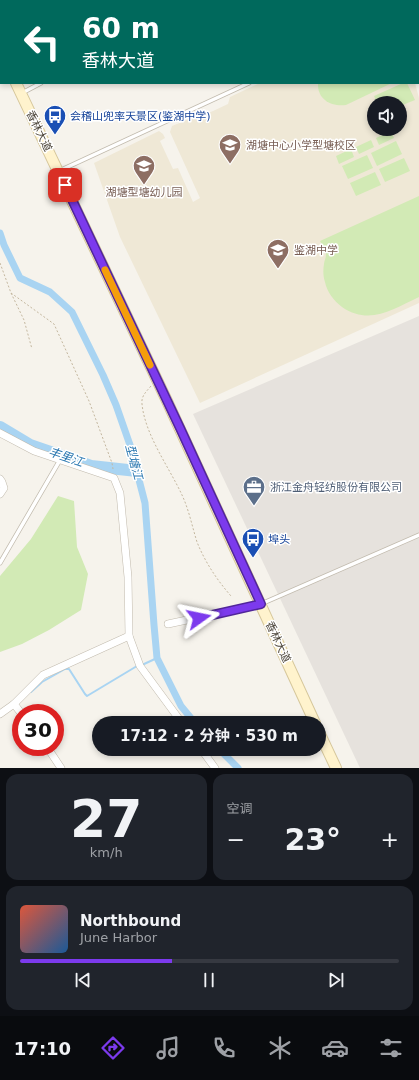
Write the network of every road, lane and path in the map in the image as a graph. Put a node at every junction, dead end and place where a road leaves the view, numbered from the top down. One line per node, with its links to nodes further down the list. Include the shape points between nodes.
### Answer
1 (16, 84): 4 (main road, 香林大道)
2 (39, 84): 4 (lane)
3 (247, 84): 5 (lane)
4 (21, 94): 5 (main road, 香林大道)
5 (58, 171): 9 (main road, 香林大道)
6 (0, 263): 7 (path)
7 (11, 293): 8 (path, via 24,320); 12 (path, via 54,324 89,401)
8 (32, 350)
9 (157, 380): 17 (path, via 144,394 142,402 145,419 183,497 206,561); 18 (main road, 香林大道)
10 (0, 433): 11 (street, via 34,451)
11 (60, 460): 16 (lane); 20 (street, via 114,478 120,493 128,576)
12 (112, 463)
13 (0, 480): 14 (street, via 4,488)
14 (0, 494)
15 (419, 535): 18 (lane)
16 (0, 563)
17 (231, 596)
18 (261, 604): 19 (street); 25 (main road, 香林大道)
19 (168, 624)
20 (129, 636): 21 (street, via 43,675); 24 (street, via 140,665)
21 (21, 704)
22 (12, 710): 23 (street)
23 (0, 714)
24 (177, 716)
25 (312, 716)
26 (326, 747): 31 (main road)
27 (53, 756): 29 (street)
28 (206, 756): 30 (street)
29 (62, 768)
30 (215, 768)
31 (336, 768)

